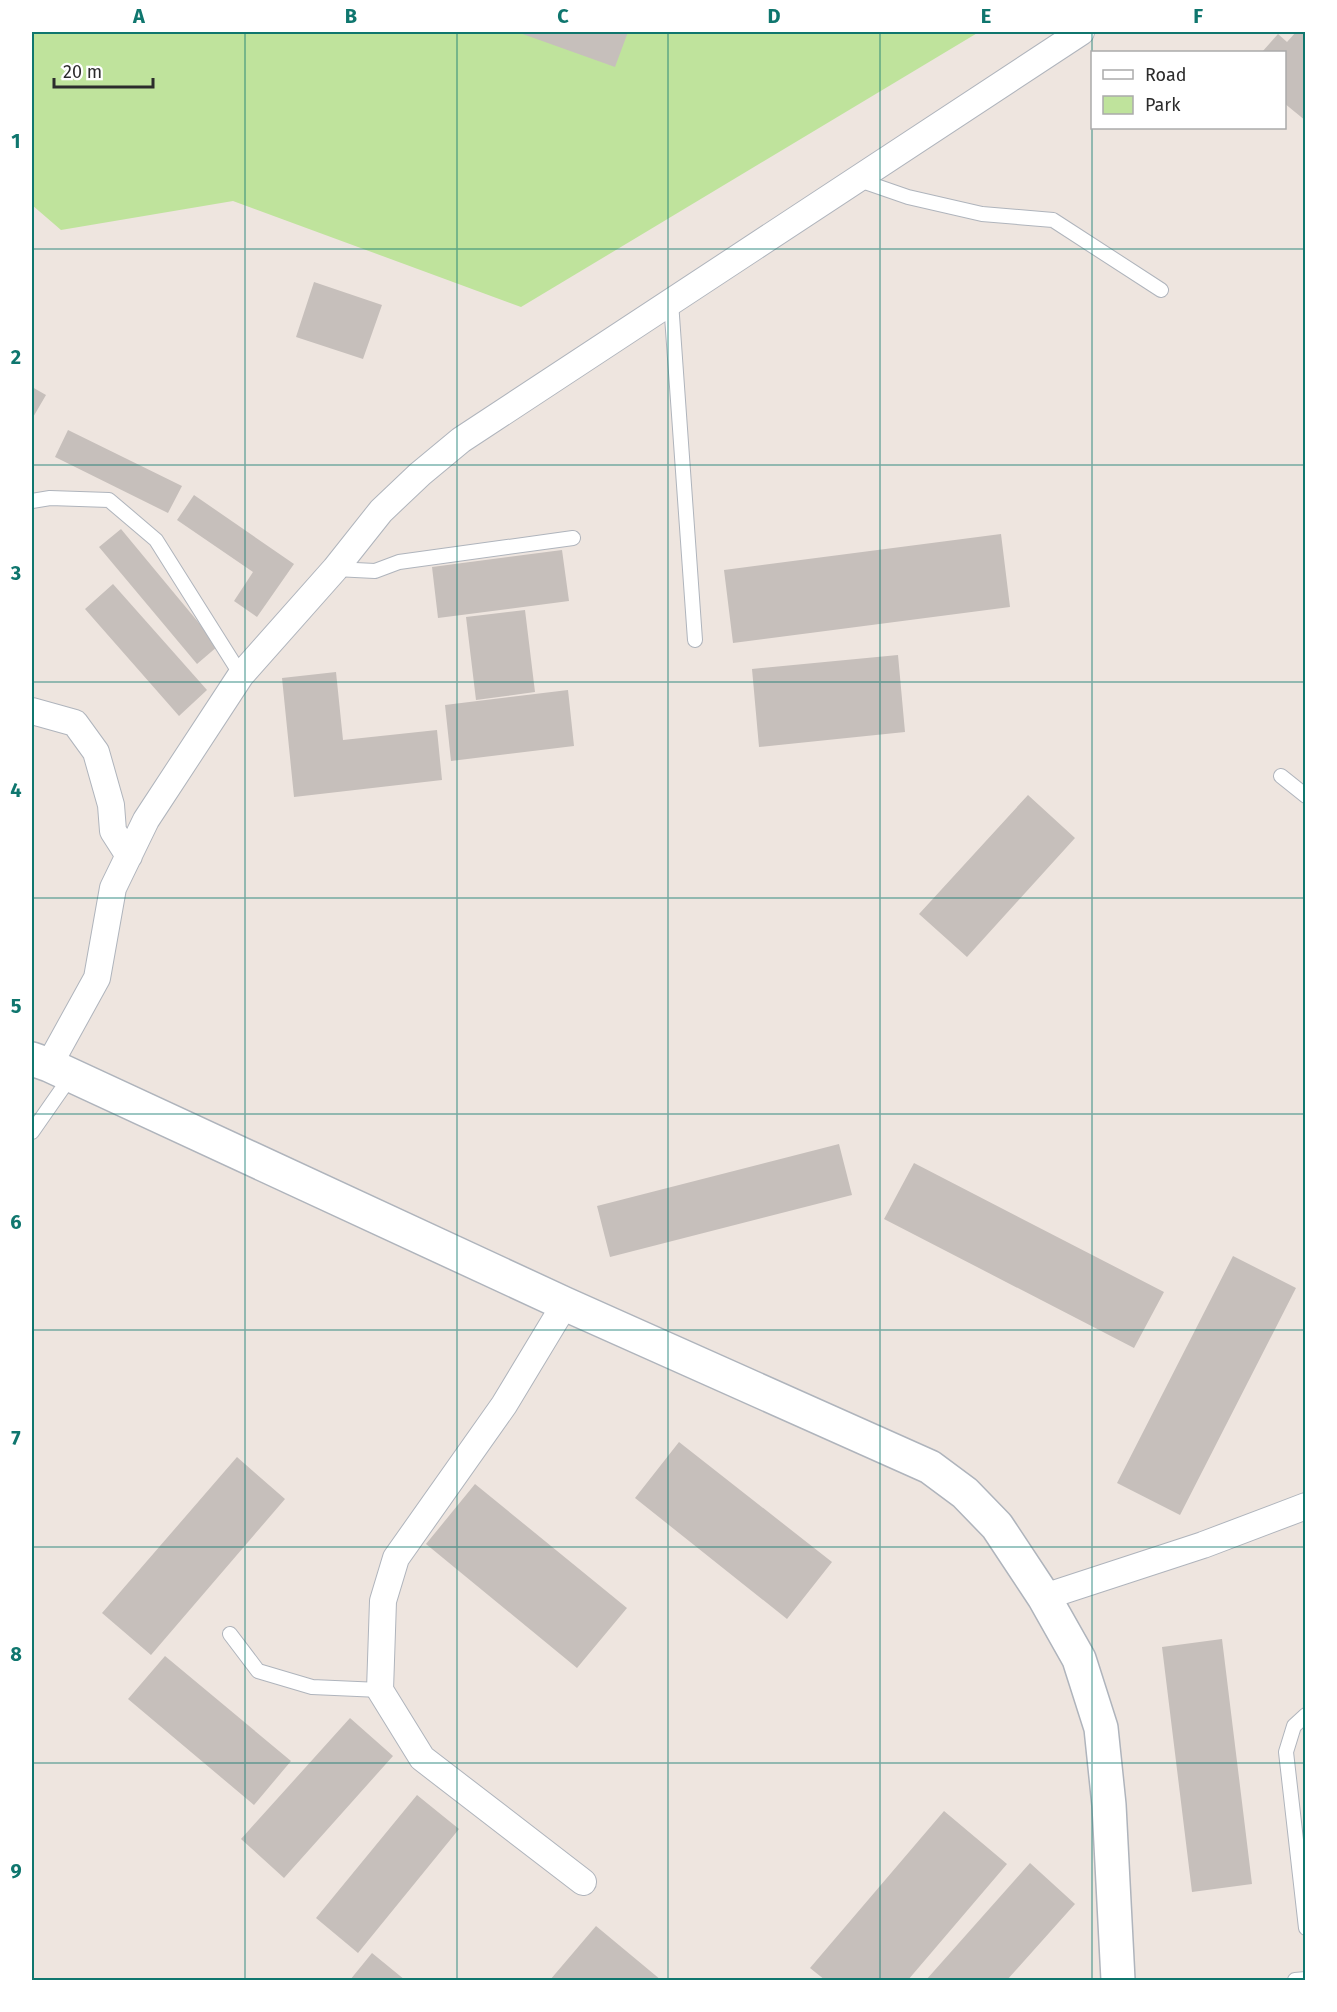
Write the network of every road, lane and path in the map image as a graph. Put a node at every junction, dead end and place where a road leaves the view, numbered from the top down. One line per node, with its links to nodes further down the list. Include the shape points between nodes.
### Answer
1 (1081, 32): 2 (street)
2 (856, 179): 3 (lane, via 908,197 982,214 1053,220); 4 (street)
3 (1161, 290)
4 (671, 302): 7 (street, via 461,440 381,511); 8 (lane)
5 (32, 501): 9 (lane, via 109,500 156,540)
6 (573, 538): 7 (lane, via 399,562 375,571)
7 (335, 568): 9 (street)
8 (695, 640)
9 (241, 675): 13 (street, via 146,820)
10 (32, 711): 13 (street, via 75,723 96,752 114,831)
11 (1281, 776): 12 (lane)
12 (1305, 796)
13 (129, 856): 14 (street, via 113,888 97,978)
14 (50, 1067): 15 (lane); 16 (street)
15 (32, 1132)
16 (565, 1304): 18 (street, via 930,1467 965,1493 997,1526); 20 (street, via 504,1405 396,1558 383,1601)
17 (1305, 1506): 18 (street, via 1203,1545)
18 (1044, 1597): 25 (street, via 1079,1659 1101,1728)
19 (230, 1634): 20 (lane, via 258,1671 312,1687)
20 (380, 1690): 22 (street, via 422,1758)
21 (1305, 1715): 23 (lane, via 1294,1726 1286,1752)
22 (584, 1882)
23 (1305, 1928)
24 (1305, 1979): 26 (lane)
25 (1118, 1980)
26 (1295, 1980)

